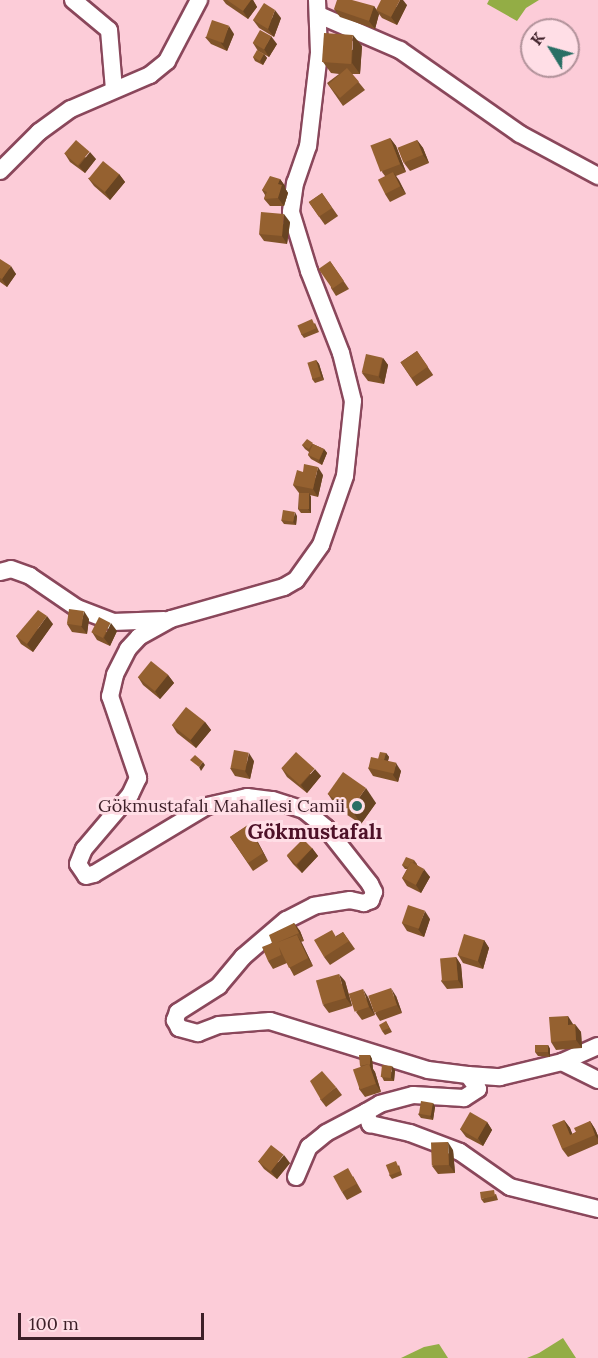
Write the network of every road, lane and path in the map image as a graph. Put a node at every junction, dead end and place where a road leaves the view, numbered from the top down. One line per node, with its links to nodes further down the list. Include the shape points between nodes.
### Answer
1 (73, 0): 4 (street, via 109,30)
2 (199, 0): 4 (street, via 167,61 150,75)
3 (318, 8): 6 (street, via 400,50 520,134); 8 (street, via 308,146 295,183 291,212 341,353 353,401 345,476 321,545 296,580 284,587)
4 (114, 89): 5 (street, via 71,109 39,132)
5 (0, 171)
6 (598, 176)
7 (0, 572): 8 (street, via 11,569 30,576 77,608 113,622)
8 (171, 620): 11 (street, via 139,637 115,675 110,696 138,778 130,795 84,849 78,864 81,872 86,876 94,874 207,806 247,797 304,810 326,828 374,892 364,903 350,900 314,906 286,920 243,957 219,986 178,1012 175,1020 179,1028 198,1033 219,1025 270,1021 428,1070)
9 (598, 1046): 10 (street)
10 (562, 1062): 11 (street, via 500,1077); 12 (street)
11 (468, 1075): 13 (street, via 478,1089 464,1098 413,1095)
12 (598, 1080)
13 (366, 1112): 14 (street, via 326,1133 309,1148); 15 (street, via 370,1124 410,1133 460,1152 510,1187)
14 (296, 1177)
15 (598, 1209)

